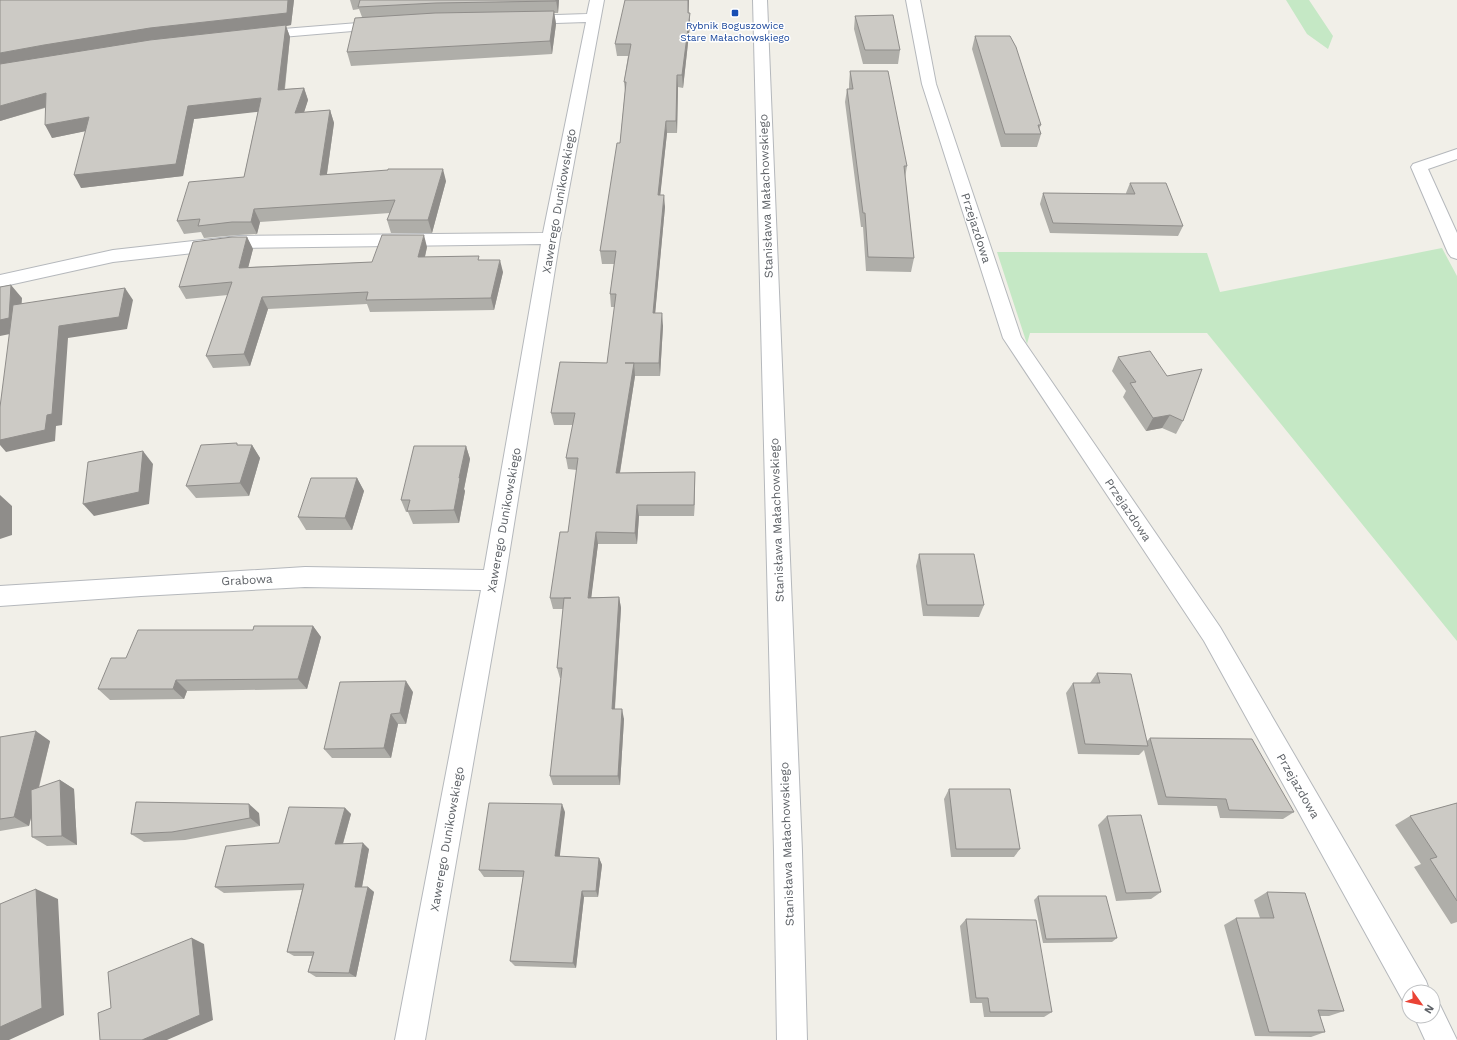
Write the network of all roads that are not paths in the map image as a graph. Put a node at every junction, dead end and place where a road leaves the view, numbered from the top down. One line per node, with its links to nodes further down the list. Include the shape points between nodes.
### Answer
1 (760, 0): 16 (street, Stanisława Małachowskiego, via 788,843)
2 (913, 0): 13 (street, Przejazdowa, via 929,84 1012,338 1212,634)
3 (595, 9): 4 (street); 8 (street, Xawerego Dunikowskiego)
4 (509, 20)
5 (395, 24): 6 (street)
6 (245, 36)
7 (1457, 154): 9 (street, via 1419,167)
8 (551, 238): 10 (street, via 238,242 113,256); 11 (street, Xawerego Dunikowskiego)
9 (1457, 253)
10 (0, 281)
11 (494, 580): 12 (street, Grabowa, via 305,577); 15 (street, Xawerego Dunikowskiego)
12 (0, 596)
13 (1410, 984)
14 (1433, 1024): 17 (street)
15 (410, 1040)
16 (792, 1040)
17 (1442, 1040)

